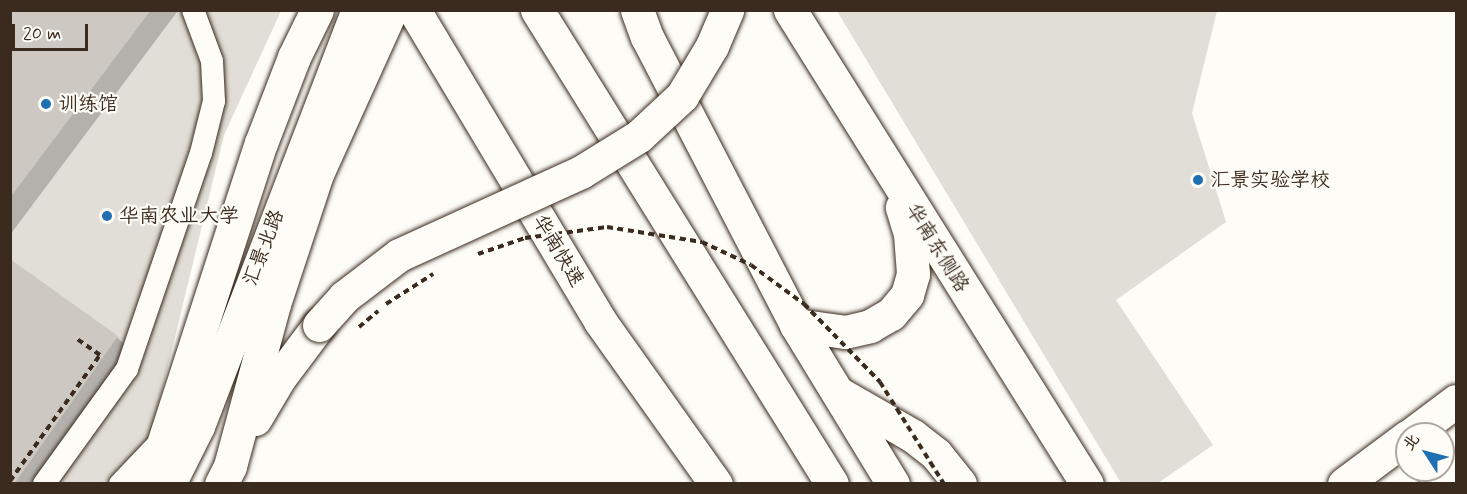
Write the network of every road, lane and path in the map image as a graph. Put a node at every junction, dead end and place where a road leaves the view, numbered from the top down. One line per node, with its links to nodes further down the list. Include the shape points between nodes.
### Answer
1 (193, 10): 26 (street, via 212,61 214,101 201,153 128,369)
2 (317, 10): 21 (main road, via 265,132)
3 (358, 10): 13 (main road, 汇景北路)
4 (391, 10): 13 (main road, 汇景北路)
5 (414, 10): 14 (main road, 华南快速)
6 (537, 10): 32 (main road)
7 (637, 10): 15 (main road, via 647,37)
8 (727, 10): 24 (main road, bridge, via 712,46 682,96 639,136 581,172 399,255 368,277 319,325 280,377)
9 (790, 10): 10 (main road, 华南东侧路)
10 (895, 181): 15 (main road, via 913,253 907,295 891,314 870,326 845,332); 36 (main road, 华南东侧路)
11 (468, 258): 34 (path, bridge, via 525,238 607,227 702,242 741,261 804,304 880,382)
12 (439, 270): 16 (path, bridge, via 381,308)
13 (262, 297): 24 (main road, 汇景北路); 29 (main road, 汇景北路)
14 (600, 321): 30 (main road); 31 (main road, 华南快速)
15 (796, 325): 18 (main road)
16 (352, 333)
17 (76, 338): 25 (path, via 100,355)
18 (838, 393): 33 (main road); 35 (main road, via 914,436 936,454)
19 (1456, 401): 20 (main road)
20 (1428, 422)
21 (163, 439): 27 (street); 28 (main road)
22 (1395, 446): 37 (main road)
23 (1456, 468): 38 (main road)
24 (226, 475)
25 (10, 481)
26 (44, 483)
27 (120, 483)
28 (150, 483)
29 (169, 483)
30 (692, 483)
31 (717, 483)
32 (831, 483)
33 (893, 483)
34 (944, 483)
35 (960, 483)
36 (1087, 483)
37 (1344, 483)
38 (1436, 483)

